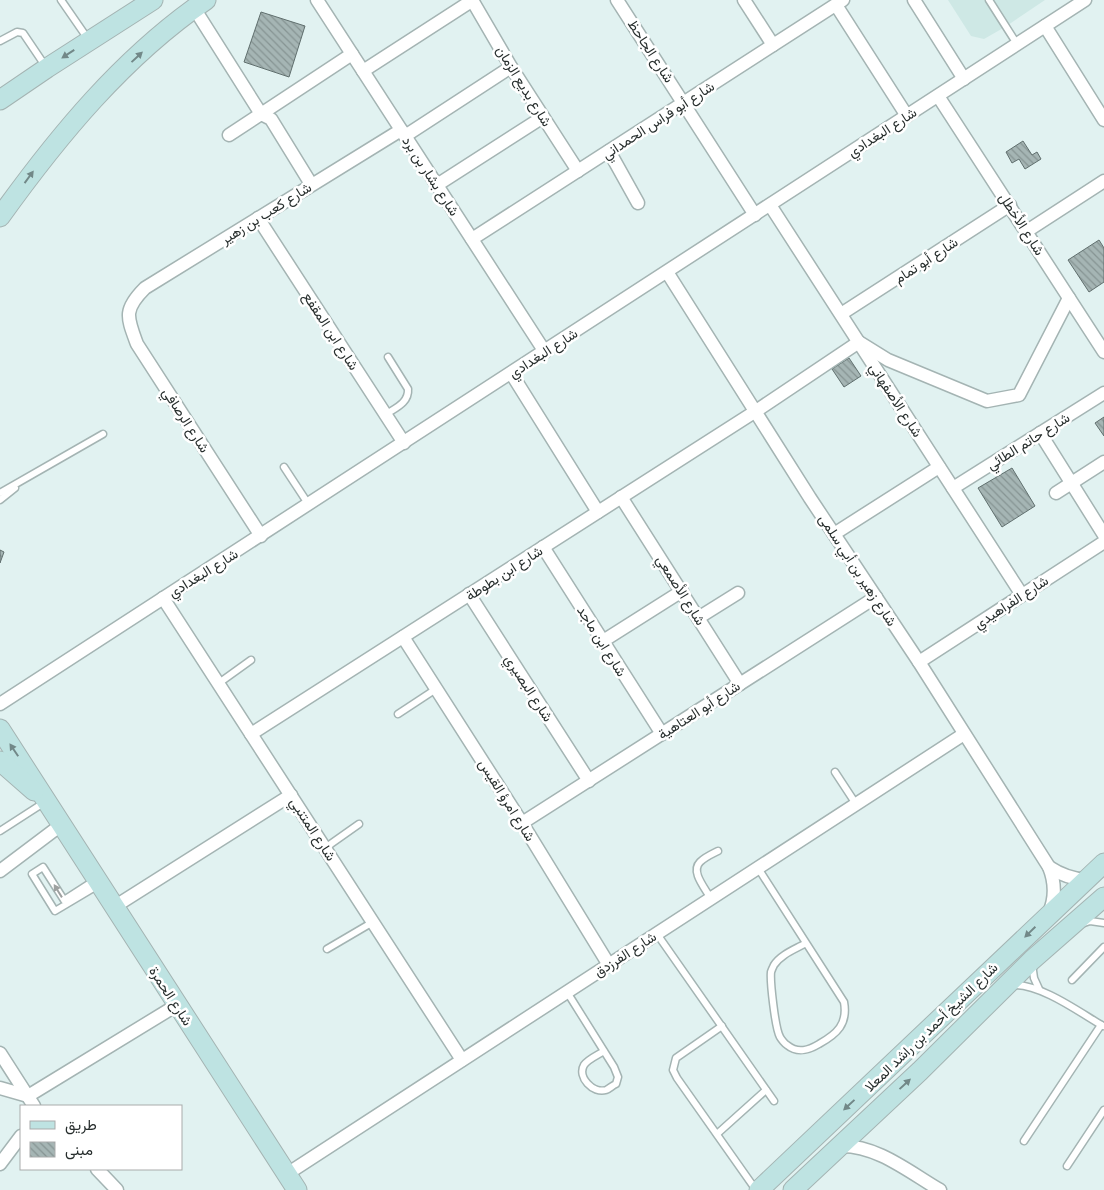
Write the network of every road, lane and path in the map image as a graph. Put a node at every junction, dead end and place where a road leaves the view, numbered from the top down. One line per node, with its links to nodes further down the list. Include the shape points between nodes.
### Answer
1 (61, 0): 13 (lane)
2 (154, 0): 13 (street)
3 (317, 0): 17 (street, شارع بشار بن برد)
4 (472, 0): 18 (street, شارع بديع الزمان); 20 (street)
5 (617, 0): 24 (street, شارع الجاحظ)
6 (744, 0): 16 (street)
7 (914, 0): 21 (street)
8 (989, 0): 15 (lane)
9 (1085, 0): 12 (street, شارع البغدادي)
10 (839, 2): 16 (street, شارع أبو فراس الحمداني); 27 (street)
11 (200, 4): 25 (street); 40 (street, one-way to 11, via 86,106 161,35)
12 (1045, 26): 15 (street, شارع البغدادي); 28 (street)
13 (89, 40): 19 (street, one-way to 19)
14 (0, 41): 19 (lane, via 17,32 24,33)
15 (1017, 44): 21 (street, شارع البغدادي)
16 (773, 45): 24 (street, شارع أبو فراس الحمداني)
17 (352, 54): 20 (street, شارع بشار بن برد); 25 (street)
18 (511, 67): 26 (street, شارع بديع الزمان); 29 (street, شارع كعب بن زهير)
19 (47, 68): 23 (street)
20 (363, 71): 29 (street, شارع بشار بن برد)
21 (964, 79): 22 (street, شارع البغدادي)
22 (938, 96): 27 (street, شارع البغدادي); 38 (street, شارع الأخطل)
23 (0, 100)
24 (684, 102): 31 (street, شارع أبو فراس الحمداني); 39 (street, شارع الجاحظ)
25 (261, 114): 30 (street); 34 (street, via 271,120)
26 (542, 116): 32 (street, شارع بديع الزمان); 35 (street)
27 (907, 116): 37 (street, شارع البغدادي)
28 (1104, 120)
29 (403, 133): 34 (street, شارع كعب بن زهير); 35 (street, شارع بشار بن برد)
30 (229, 135)
31 (609, 152): 32 (street, شارع أبو فراس الحمداني); 36 (street)
32 (578, 171): 43 (street, شارع أبو فراس الحمداني)
33 (1104, 180): 42 (street)
34 (311, 184): 41 (street, شارع كعب بن زهير)
35 (437, 184): 43 (street, شارع بشار بن برد)
36 (638, 203)
37 (770, 205): 39 (street, شارع البغدادي); 47 (street, شارع الأصفهاني)
38 (1010, 206): 42 (street, شارع الأخطل); 47 (street, شارع أبو تمام)
39 (755, 215): 44 (street, شارع البغدادي)
40 (0, 217)
41 (258, 218): 46 (street, شارع كعب بن زهير, via 145,288); 55 (street, شارع ابن المقفع)
42 (1026, 231): 45 (street, شارع الأخطل)
43 (472, 240): 49 (street, شارع بشار بن برد)
44 (668, 272): 49 (street, شارع البغدادي); 54 (street, شارع زهير بن أبي سلمى)
45 (1070, 298): 48 (street, via 1018,395 1002,399 987,402 888,360); 50 (street, شارع الأخطل)
46 (134, 300): 73 (street, شارع الرصافي, via 128,311 137,344)
47 (841, 314): 48 (street, شارع الأصفهاني)
48 (859, 342): 54 (street, شارع ابن بطوطة); 60 (street, شارع الأصفهاني)
49 (545, 352): 52 (street, شارع البغدادي)
50 (1104, 352)
51 (388, 357): 55 (lane, via 408,394 403,403)
52 (511, 373): 58 (street, شارع البغدادي); 70 (street)
53 (1104, 394): 56 (street, شارع حاتم الطائي)
54 (756, 411): 67 (street, شارع ابن بطوطة); 71 (street, شارع زهير بن أبي سلمى)
55 (386, 415): 58 (street, شارع ابن المقفع)
56 (1040, 433): 63 (street); 64 (street, شارع حاتم الطائي)
57 (103, 434): 62 (lane)
58 (404, 443): 69 (street, شارع البغدادي)
59 (1104, 462): 63 (street)
60 (939, 466): 64 (street, شارع الأصفهاني); 71 (street)
61 (284, 467): 69 (lane)
62 (29, 477): 65 (lane); 68 (lane)
63 (1072, 483): 66 (street); 72 (street)
64 (953, 488): 79 (street, شارع الأصفهاني)
65 (0, 493)
66 (1056, 493)
67 (621, 497): 70 (street, شارع ابن بطوطة); 76 (street, شارع الأصمعي)
68 (0, 500)
69 (309, 505): 73 (street, شارع البغدادي)
70 (598, 512): 75 (street, شارع ابن بطوطة)
71 (834, 534): 80 (street, شارع زهير بن أبي سلمى)
72 (1104, 535)
73 (261, 536): 81 (street, شارع البغدادي)
74 (1104, 542): 79 (street, شارع الفراهيدي)
75 (543, 547): 78 (street, شارع ابن بطوطة); 84 (street, شارع ابن ماجد)
76 (682, 591): 82 (street, شارع الأصمعي); 84 (street)
77 (738, 593): 82 (street)
78 (469, 594): 83 (street, شارع ابن بطوطة); 98 (street, شارع البصيري)
79 (1022, 595): 86 (street, شارع الفراهيدي)
80 (876, 597): 86 (street, شارع زهير بن أبي سلمى); 88 (street, شارع أبو العتاهية)
81 (163, 598): 87 (street, شارع المتنبي); 90 (street, شارع البغدادي)
82 (698, 618): 88 (street, شارع الأصمعي)
83 (403, 637): 89 (street, شارع امرؤ القيس); 93 (street, شارع ابن بطوطة)
84 (603, 641): 94 (street, شارع ابن ماجد)
85 (251, 660): 87 (lane)
86 (919, 662): 95 (street, شارع زهير بن أبي سلمى)
87 (218, 683): 93 (street, شارع المتنبي)
88 (740, 684): 94 (street, شارع أبو العتاهية)
89 (436, 688): 91 (lane); 103 (street, شارع امرؤ القيس)
90 (0, 704)
91 (398, 714)
92 (0, 729): 100 (street, شارع الحمرة, one-way to 92)
93 (252, 734): 99 (street, شارع المتنبي)
94 (662, 734): 98 (street, شارع أبو العتاهية)
95 (964, 734): 101 (street, شارع الفرزدق); 109 (street, شارع زهير بن أبي سلمى)
96 (4, 768): 100 (street, شارع الحمرة)
97 (835, 772): 101 (lane)
98 (589, 781): 103 (street, شارع أبو العتاهية)
99 (291, 795): 106 (street, شارع المتنبي); 116 (street)
100 (46, 801): 104 (street, شارع الحمرة); 105 (lane)
101 (856, 804): 110 (street, شارع الفرزدق)
102 (359, 824): 106 (lane)
103 (522, 824): 126 (street, شارع امرؤ القيس)
104 (61, 825): 111 (street); 113 (street, شارع الحمرة)
105 (0, 831)
106 (325, 848): 118 (street, شارع المتنبي)
107 (718, 851): 115 (lane, via 697,866 697,874)
108 (1104, 864): 112 (street, شارع الشيخ أحمد بن راشد المعلا)
109 (1049, 867): 112 (street, via 1071,878); 117 (street, شارع زهير بن أبي سلمى, via 1055,891)
110 (758, 868): 115 (street, شارع الفرزدق); 122 (lane)
111 (0, 870)
112 (1087, 880): 117 (street, شارع الشيخ أحمد بن راشد المعلا)
113 (98, 882): 113 (lane, one-way to 113, via 64,900 43,867 32,874 55,910); 116 (street, شارع الحمرة)
114 (1104, 897): 120 (street, شارع الشيخ أحمد بن راشد المعلا)
115 (711, 898): 121 (street, شارع الفرزدق)
116 (114, 907): 131 (street, شارع الحمرة)
117 (1048, 915): 153 (street, شارع الشيخ أحمد بن راشد المعلا, one-way to 153)
118 (373, 922): 124 (lane); 136 (street, شارع المتنبي)
119 (1104, 924): 120 (lane, via 1090,921)
120 (1071, 926): 125 (street, شارع الشيخ أحمد بن راشد المعلا)
121 (657, 934): 126 (street, شارع الفرزدق); 132 (lane)
122 (806, 943): 122 (lane, via 844,1002 845,1010 843,1022 835,1035 808,1051 796,1050 780,1036 771,972 780,958)
123 (1104, 947): 127 (lane)
124 (327, 948)
125 (1032, 960): 128 (street, شارع الشيخ أحمد بن راشد المعلا); 129 (lane)
126 (609, 965): 130 (street, شارع الفرزدق)
127 (1072, 980)
128 (1006, 986): 129 (lane, via 1020,984); 142 (street, شارع الشيخ أحمد بن راشد المعلا, one-way to 128)
129 (1039, 989): 133 (lane)
130 (567, 992): 134 (lane); 136 (street, شارع الفرزدق)
131 (177, 1005): 139 (street); 151 (street, شارع الحمرة)
132 (722, 1026): 138 (lane); 143 (lane, via 676,1058 673,1070)
133 (1103, 1026): 145 (lane)
134 (604, 1051): 134 (lane, via 618,1077 616,1084 606,1090 594,1089 584,1080 582,1071 585,1064)
135 (0, 1053): 139 (street)
136 (462, 1060): 151 (street, شارع الفرزدق)
137 (0, 1088): 139 (street)
138 (766, 1090): 140 (lane); 143 (lane)
139 (31, 1101)
140 (774, 1101)
141 (1104, 1110): 149 (lane)
142 (862, 1125): 146 (street, شارع الشيخ أحمد بن راشد المعلا); 147 (street, via 865,1138)
143 (716, 1134): 153 (lane)
144 (20, 1137): 148 (street)
145 (1024, 1141)
146 (840, 1146): 147 (street, via 858,1147); 154 (street, شارع الشيخ أحمد بن راشد المعلا)
147 (880, 1154): 155 (street)
148 (0, 1164)
149 (1067, 1166)
150 (98, 1170): 152 (street)
151 (292, 1182)
152 (117, 1190)
153 (757, 1190)
154 (793, 1190)
155 (940, 1190)

